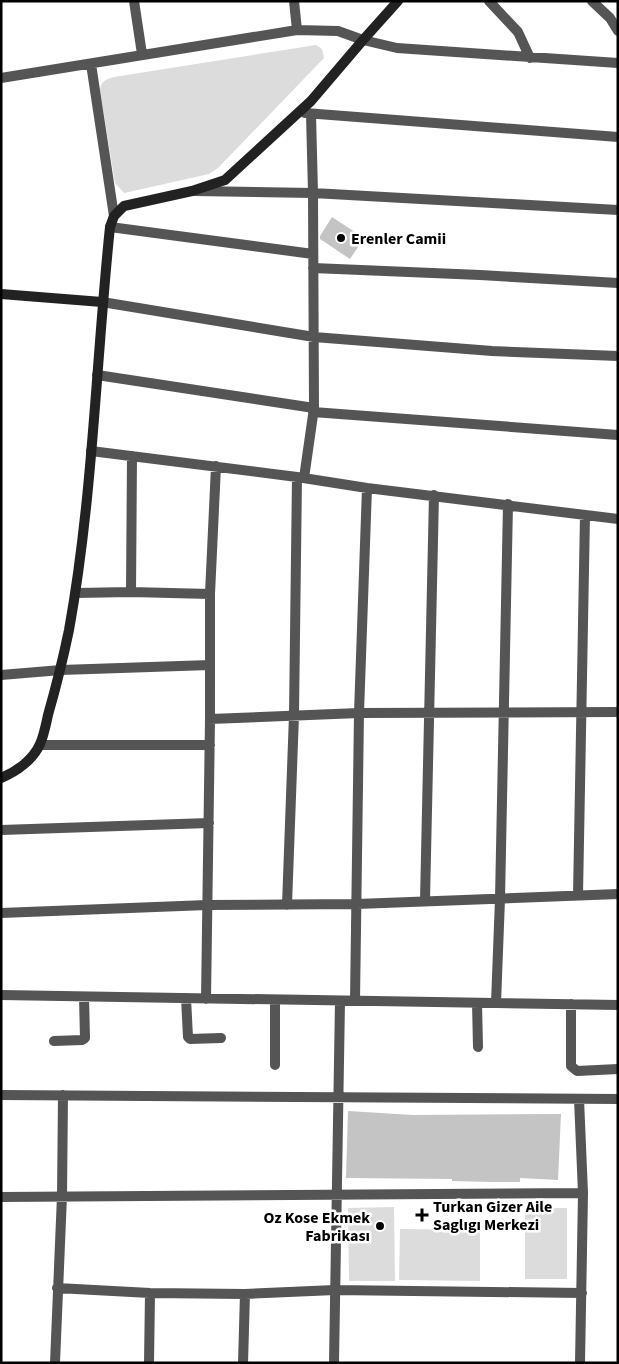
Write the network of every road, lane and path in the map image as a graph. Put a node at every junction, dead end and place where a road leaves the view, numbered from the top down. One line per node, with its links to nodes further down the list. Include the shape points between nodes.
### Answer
1 (134, 1): 9 (street)
2 (294, 1): 6 (street)
3 (398, 1): 8 (street)
4 (489, 1): 10 (street, via 518,32)
5 (592, 1): 7 (street)
6 (297, 30): 8 (street, via 338,31); 9 (street)
7 (618, 31)
8 (363, 40): 10 (street, via 397,48); 14 (street)
9 (142, 54): 12 (street)
10 (530, 58): 11 (street)
11 (618, 63)
12 (91, 64): 13 (street); 20 (street)
13 (1, 78)
14 (298, 113): 15 (street); 17 (street, via 225,180)
15 (311, 114): 16 (street); 18 (street)
16 (618, 137)
17 (192, 191): 18 (street); 20 (street, via 124,206)
18 (313, 193): 19 (street); 22 (street)
19 (618, 210)
20 (114, 216): 21 (street)
21 (110, 227): 22 (street); 26 (street)
22 (312, 254): 23 (street)
23 (313, 268): 24 (street); 27 (street)
24 (618, 283)
25 (1, 294): 26 (street)
26 (102, 302): 27 (street); 29 (street)
27 (314, 337): 28 (street, via 492,351); 30 (street)
28 (618, 356)
29 (97, 375): 30 (street); 32 (street)
30 (313, 410): 31 (street); 35 (street)
31 (618, 435)
32 (91, 451): 33 (street); 42 (street)
33 (132, 456): 34 (street); 41 (street)
34 (216, 466): 35 (street); 43 (street)
35 (301, 477): 36 (street); 52 (street)
36 (368, 488): 37 (street); 50 (street)
37 (434, 495): 38 (street); 51 (street)
38 (508, 504): 39 (street); 47 (street)
39 (585, 515): 40 (street); 48 (street)
40 (618, 519)
41 (131, 592): 42 (street); 43 (street)
42 (76, 593): 45 (street)
43 (210, 594): 44 (street)
44 (210, 666): 45 (street); 53 (street)
45 (61, 670): 46 (street); 54 (street)
46 (1, 675)
47 (504, 712): 48 (street); 51 (street); 61 (street)
48 (582, 712): 49 (street); 60 (street)
49 (618, 712)
50 (359, 713): 51 (street); 52 (street); 63 (street)
51 (429, 714): 62 (street)
52 (294, 715): 53 (street); 65 (street)
53 (210, 719): 55 (street)
54 (40, 745): 55 (street); 56 (street, via 22,766)
55 (210, 745): 57 (street)
56 (1, 778)
57 (209, 823): 58 (street); 64 (street)
58 (1, 830)
59 (618, 894): 60 (street)
60 (578, 895): 61 (street)
61 (500, 899): 62 (street); 75 (street)
62 (425, 900): 63 (street)
63 (357, 904): 65 (street); 73 (street)
64 (207, 905): 65 (street); 66 (street); 70 (street)
65 (287, 905)
66 (1, 913)
67 (1, 995): 68 (street)
68 (84, 996): 69 (street); 79 (street, via 85,1038)
69 (186, 998): 70 (street); 78 (street, via 188,1036)
70 (206, 999): 71 (street)
71 (275, 1000): 72 (street); 81 (street)
72 (340, 1001): 73 (street); 85 (street)
73 (355, 1001): 74 (street)
74 (477, 1003): 75 (street); 80 (street)
75 (496, 1003): 76 (street)
76 (571, 1004): 77 (street); 82 (street, via 571,1066 577,1071)
77 (618, 1005)
78 (221, 1038)
79 (54, 1041)
80 (478, 1047)
81 (275, 1065)
82 (618, 1069)
83 (1, 1094): 84 (street)
84 (63, 1095): 85 (street); 90 (street)
85 (338, 1097): 86 (street); 89 (street)
86 (579, 1099): 87 (street); 88 (street)
87 (618, 1099)
88 (583, 1193): 89 (street); 95 (street)
89 (336, 1194): 90 (street); 93 (street)
90 (62, 1196): 91 (street); 92 (street)
91 (1, 1197)
92 (57, 1288): 94 (street); 97 (street)
93 (335, 1290): 95 (street); 96 (street); 100 (street)
94 (150, 1293): 96 (street); 98 (street)
95 (582, 1293): 101 (street)
96 (245, 1294): 99 (street)
97 (55, 1363)
98 (149, 1363)
99 (244, 1363)
100 (334, 1363)
101 (580, 1363)

